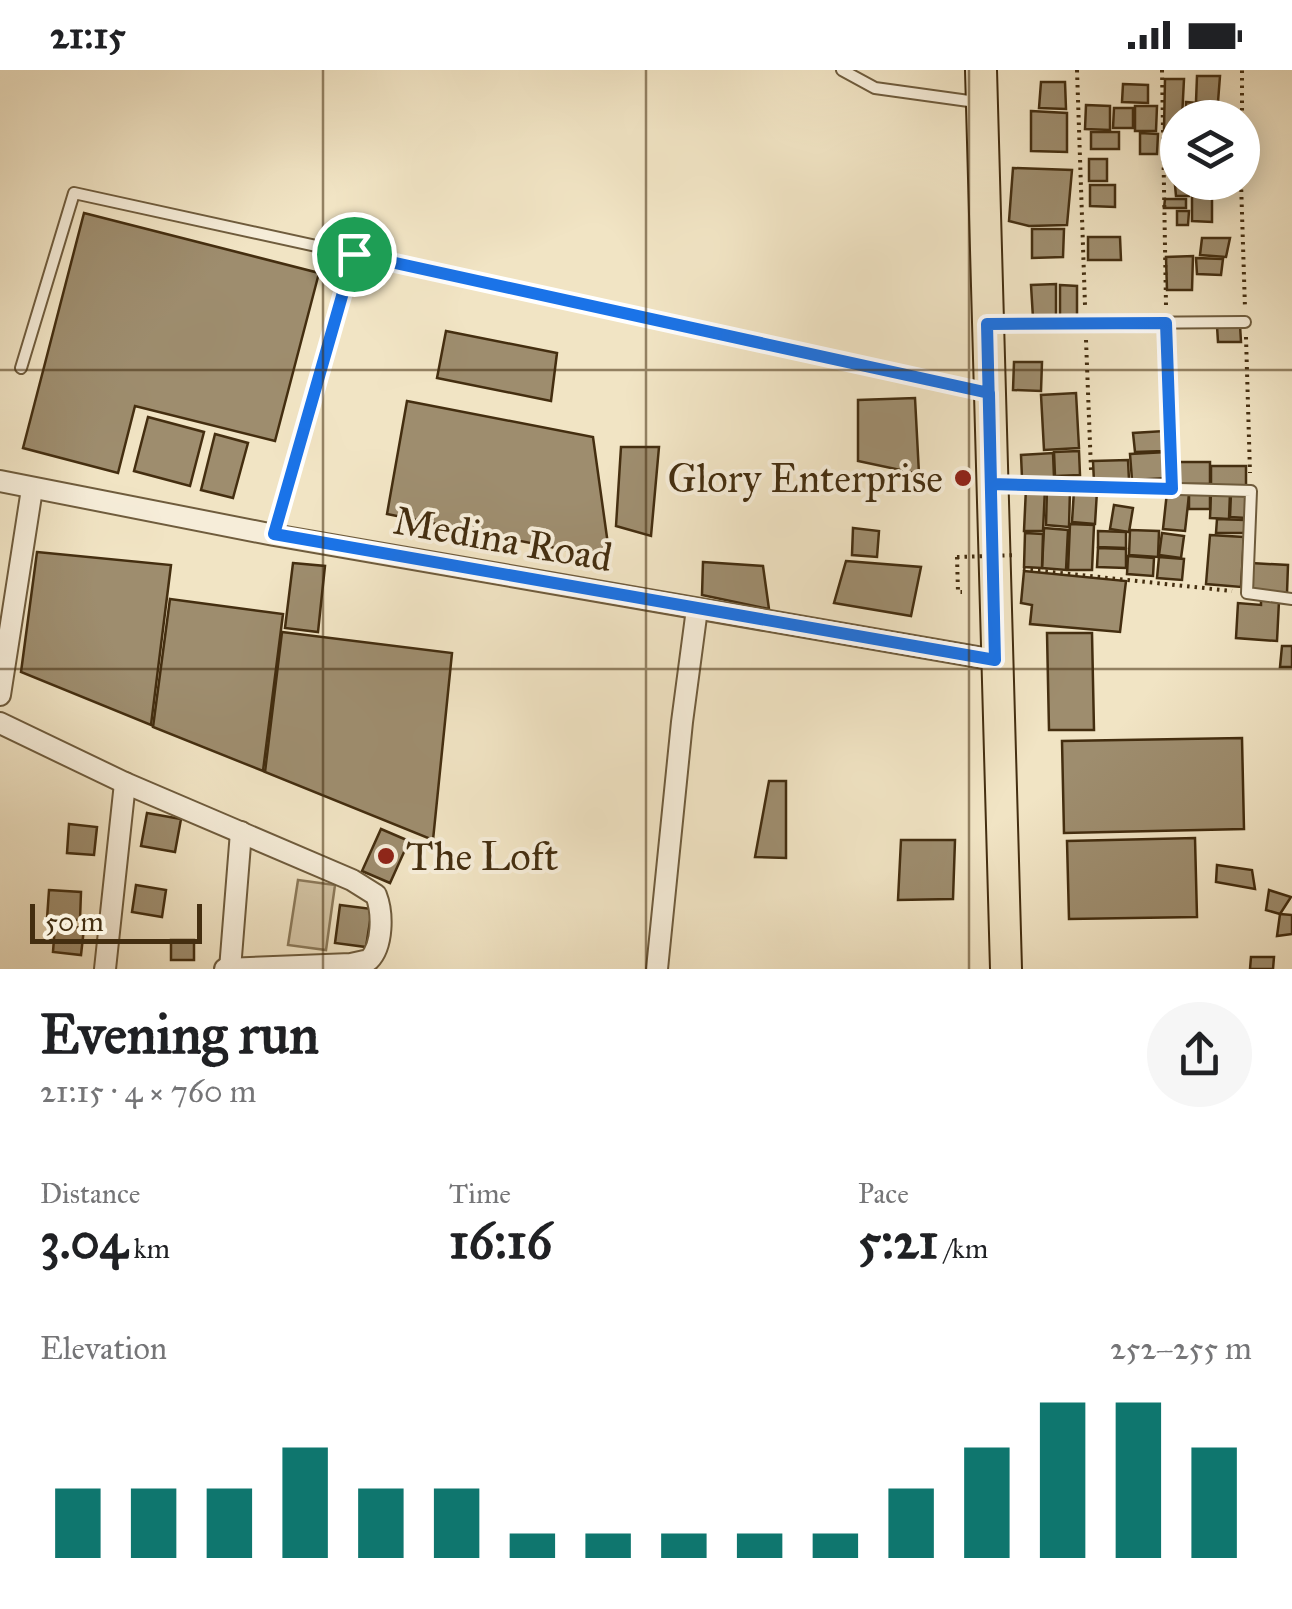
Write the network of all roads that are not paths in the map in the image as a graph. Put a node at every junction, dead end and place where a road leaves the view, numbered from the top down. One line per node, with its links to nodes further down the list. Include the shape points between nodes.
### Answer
1 (842, 70): 3 (lane, via 875,88)
2 (981, 70): 3 (main road)
3 (982, 103): 6 (main road)
4 (354, 254): 7 (lane, via 74,193); 8 (lane); 12 (lane)
5 (1245, 322): 6 (lane)
6 (987, 324): 8 (main road)
7 (22, 368)
8 (989, 393): 10 (main road)
9 (0, 481): 11 (street, Medina Road)
10 (991, 484): 13 (lane, via 1251,491 1247,593); 15 (main road, via 1005,561)
11 (32, 489): 12 (street, Medina Road); 16 (street)
12 (274, 534): 14 (street, Medina Road)
13 (1292, 599)
14 (697, 609): 15 (street, Medina Road); 22 (street)
15 (995, 660): 23 (main road)
16 (0, 695)
17 (0, 723): 18 (street)
18 (125, 783): 19 (street); 20 (street)
19 (241, 832): 21 (street); 21 (street, via 376,896 378,948 369,960 351,964)
20 (105, 969)
21 (227, 969)
22 (656, 969)
23 (1006, 969)

